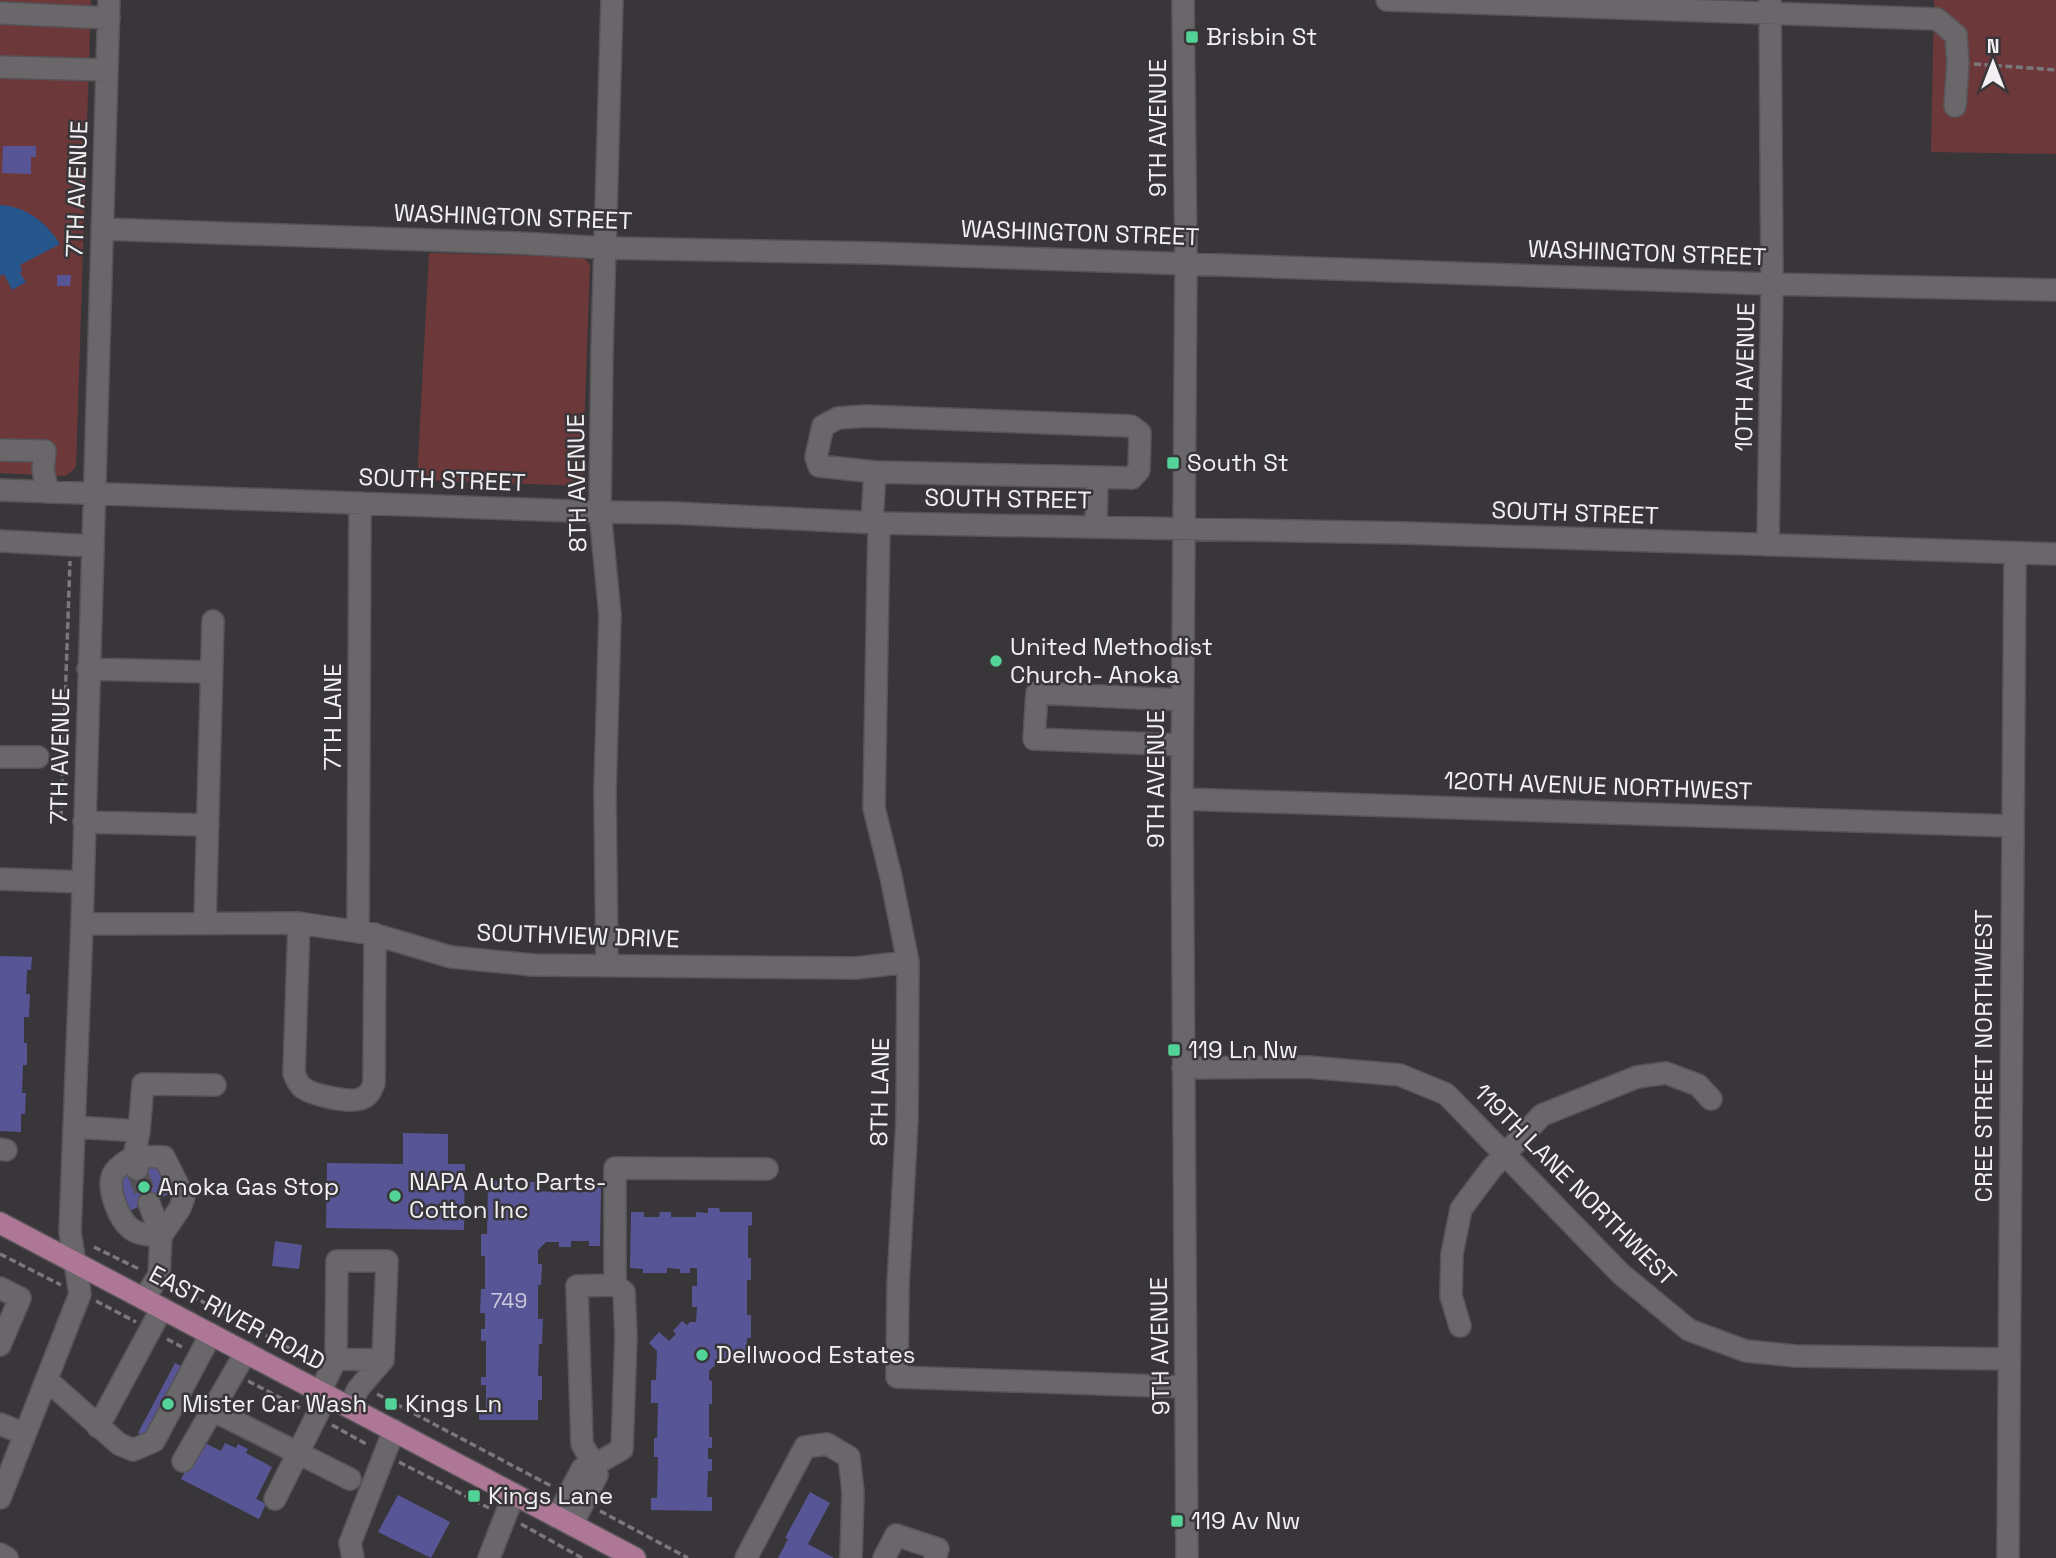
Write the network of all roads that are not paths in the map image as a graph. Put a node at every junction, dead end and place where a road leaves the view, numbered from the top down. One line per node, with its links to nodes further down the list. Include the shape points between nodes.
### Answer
1 (612, 0): 11 (street, 8TH AVENUE)
2 (1184, 0): 12 (street, 9TH AVENUE)
3 (1387, 0): 4 (street)
4 (1770, 6): 9 (street, via 1937,19 1956,35); 13 (street, 10TH AVENUE)
5 (109, 9): 6 (street); 8 (street, 7TH AVENUE)
6 (0, 13)
7 (0, 67): 8 (street)
8 (107, 70): 10 (street, 7TH AVENUE)
9 (1955, 106)
10 (102, 229): 11 (street, WASHINGTON STREET); 20 (street, 7TH AVENUE)
11 (606, 248): 12 (street, WASHINGTON STREET); 22 (street, 8TH AVENUE)
12 (1185, 262): 13 (street, WASHINGTON STREET); 25 (street, 9TH AVENUE)
13 (1772, 284): 14 (street, WASHINGTON STREET); 27 (street, 10TH AVENUE)
14 (2056, 290)
15 (0, 450): 19 (street, via 45,451)
16 (875, 472): 17 (street); 17 (street, via 819,466 816,457 823,426 838,418 866,416 1131,426 1140,433 1139,470 1132,478); 23 (street, 8TH LANE)
17 (1097, 477): 24 (street)
18 (0, 490): 19 (street, SOUTH STREET)
19 (48, 492): 20 (street, SOUTH STREET)
20 (93, 494): 21 (street, SOUTH STREET); 28 (street, 7TH AVENUE)
21 (360, 503): 22 (street, SOUTH STREET); 47 (street, 7TH LANE)
22 (600, 512): 23 (street, SOUTH STREET); 49 (street, 8TH AVENUE, via 610,615 604,792)
23 (876, 523): 24 (street, SOUTH STREET); 48 (street, 8TH LANE, via 874,808)
24 (1096, 527): 25 (street, SOUTH STREET)
25 (1182, 529): 27 (street, SOUTH STREET); 34 (street, 9TH AVENUE)
26 (0, 541): 28 (street)
27 (1768, 545): 29 (street, SOUTH STREET)
28 (81, 546): 32 (street, 7TH AVENUE)
29 (2015, 554): 30 (street, SOUTH STREET); 41 (street, CREE STREET NORTHWEST)
30 (2056, 554)
31 (213, 621): 33 (street)
32 (88, 668): 33 (street); 39 (street, 7TH AVENUE)
33 (211, 672): 40 (street)
34 (1182, 699): 35 (street, 9TH AVENUE); 35 (street, via 1037,693 1034,738)
35 (1182, 745): 38 (street, 9TH AVENUE)
36 (0, 757): 37 (street)
37 (38, 757)
38 (1182, 799): 41 (street, 120TH AVENUE NORTHWEST); 50 (street, 9TH AVENUE)
39 (85, 822): 40 (street); 43 (street, 7TH AVENUE)
40 (208, 825): 44 (street)
41 (2012, 827): 69 (street, CREE STREET NORTHWEST)
42 (0, 878): 43 (street)
43 (83, 882): 46 (street, 7TH AVENUE)
44 (205, 923): 45 (street, SOUTHVIEW DRIVE); 46 (street, SOUTHVIEW DRIVE)
45 (299, 923): 47 (street, SOUTHVIEW DRIVE); 47 (street, 7TH LANE, via 294,1073 303,1088 350,1101 370,1094 374,1083)
46 (82, 924): 53 (street, 7TH AVENUE)
47 (366, 933): 49 (street, SOUTHVIEW DRIVE, via 478,961)
48 (908, 962): 49 (street, SOUTHVIEW DRIVE, via 856,968); 73 (street, 8TH LANE, via 897,1377)
49 (607, 965)
50 (1183, 1068): 55 (street, 119TH LANE NORTHWEST, via 1308,1067 1400,1075 1446,1094); 73 (street, 9TH AVENUE)
51 (215, 1085): 54 (street, via 143,1084)
52 (1711, 1099): 55 (street, via 1698,1085 1666,1073 1637,1077 1542,1115)
53 (74, 1128): 54 (street); 61 (street, 7TH AVENUE, via 70,1232)
54 (139, 1131): 56 (street)
55 (1505, 1155): 65 (street, via 1461,1209 1452,1254 1451,1296); 69 (street, 119TH LANE NORTHWEST, via 1621,1275 1689,1330 1746,1351 1796,1356)
56 (136, 1164): 60 (street, via 117,1169 112,1176 117,1207 127,1226 138,1233); 60 (street, via 164,1157 184,1197)
57 (767, 1169): 62 (street, via 615,1168)
58 (149, 1203): 60 (street)
59 (0, 1223): 61 (main road, EAST RIVER ROAD)
60 (161, 1236): 64 (street)
61 (76, 1264): 64 (main road, EAST RIVER ROAD); 72 (street, 7TH AVENUE, via 80,1294)
62 (615, 1285): 83 (street, via 624,1292 626,1337 622,1450); 83 (street, via 577,1286 582,1444)
63 (0, 1288): 67 (street, via 20,1298)
64 (153, 1303): 66 (main road, EAST RIVER ROAD); 78 (street, via 150,1330)
65 (1460, 1326)
66 (211, 1334): 68 (main road, EAST RIVER ROAD); 78 (street, via 153,1441 133,1450)
67 (0, 1345)
68 (246, 1352): 74 (main road, EAST RIVER ROAD); 76 (street)
69 (2009, 1359): 99 (street, CREE STREET NORTHWEST)
70 (383, 1360): 71 (street); 71 (street, via 387,1261 337,1261); 75 (street)
71 (333, 1365): 74 (street)
72 (47, 1380): 78 (street); 80 (street, 7TH AVENUE)
73 (1186, 1387): 98 (street, 9TH AVENUE)
74 (324, 1393): 75 (main road, EAST RIVER ROAD); 81 (street)
75 (349, 1407): 79 (main road, EAST RIVER ROAD)
76 (212, 1410): 81 (street); 82 (street)
77 (0, 1424): 80 (street)
78 (98, 1427)
79 (394, 1430): 85 (main road, EAST RIVER ROAD); 91 (street, via 349,1543)
80 (25, 1434): 86 (street, 7TH AVENUE)
81 (298, 1453): 84 (street); 87 (street)
82 (183, 1461)
83 (594, 1465): 88 (street, via 597,1475)
84 (350, 1479)
85 (513, 1494): 88 (main road, EAST RIVER ROAD); 92 (street)
86 (0, 1497)
87 (275, 1499)
88 (564, 1521): 93 (main road, EAST RIVER ROAD)
89 (0, 1554): 90 (street)
90 (7, 1558)
91 (353, 1558)
92 (489, 1558)
93 (635, 1558)
94 (746, 1558): 95 (street, via 806,1447 827,1444 849,1457)
95 (851, 1558)
96 (884, 1558): 97 (street, via 896,1535 938,1549)
97 (935, 1558)
98 (1187, 1558)
99 (2008, 1558)

